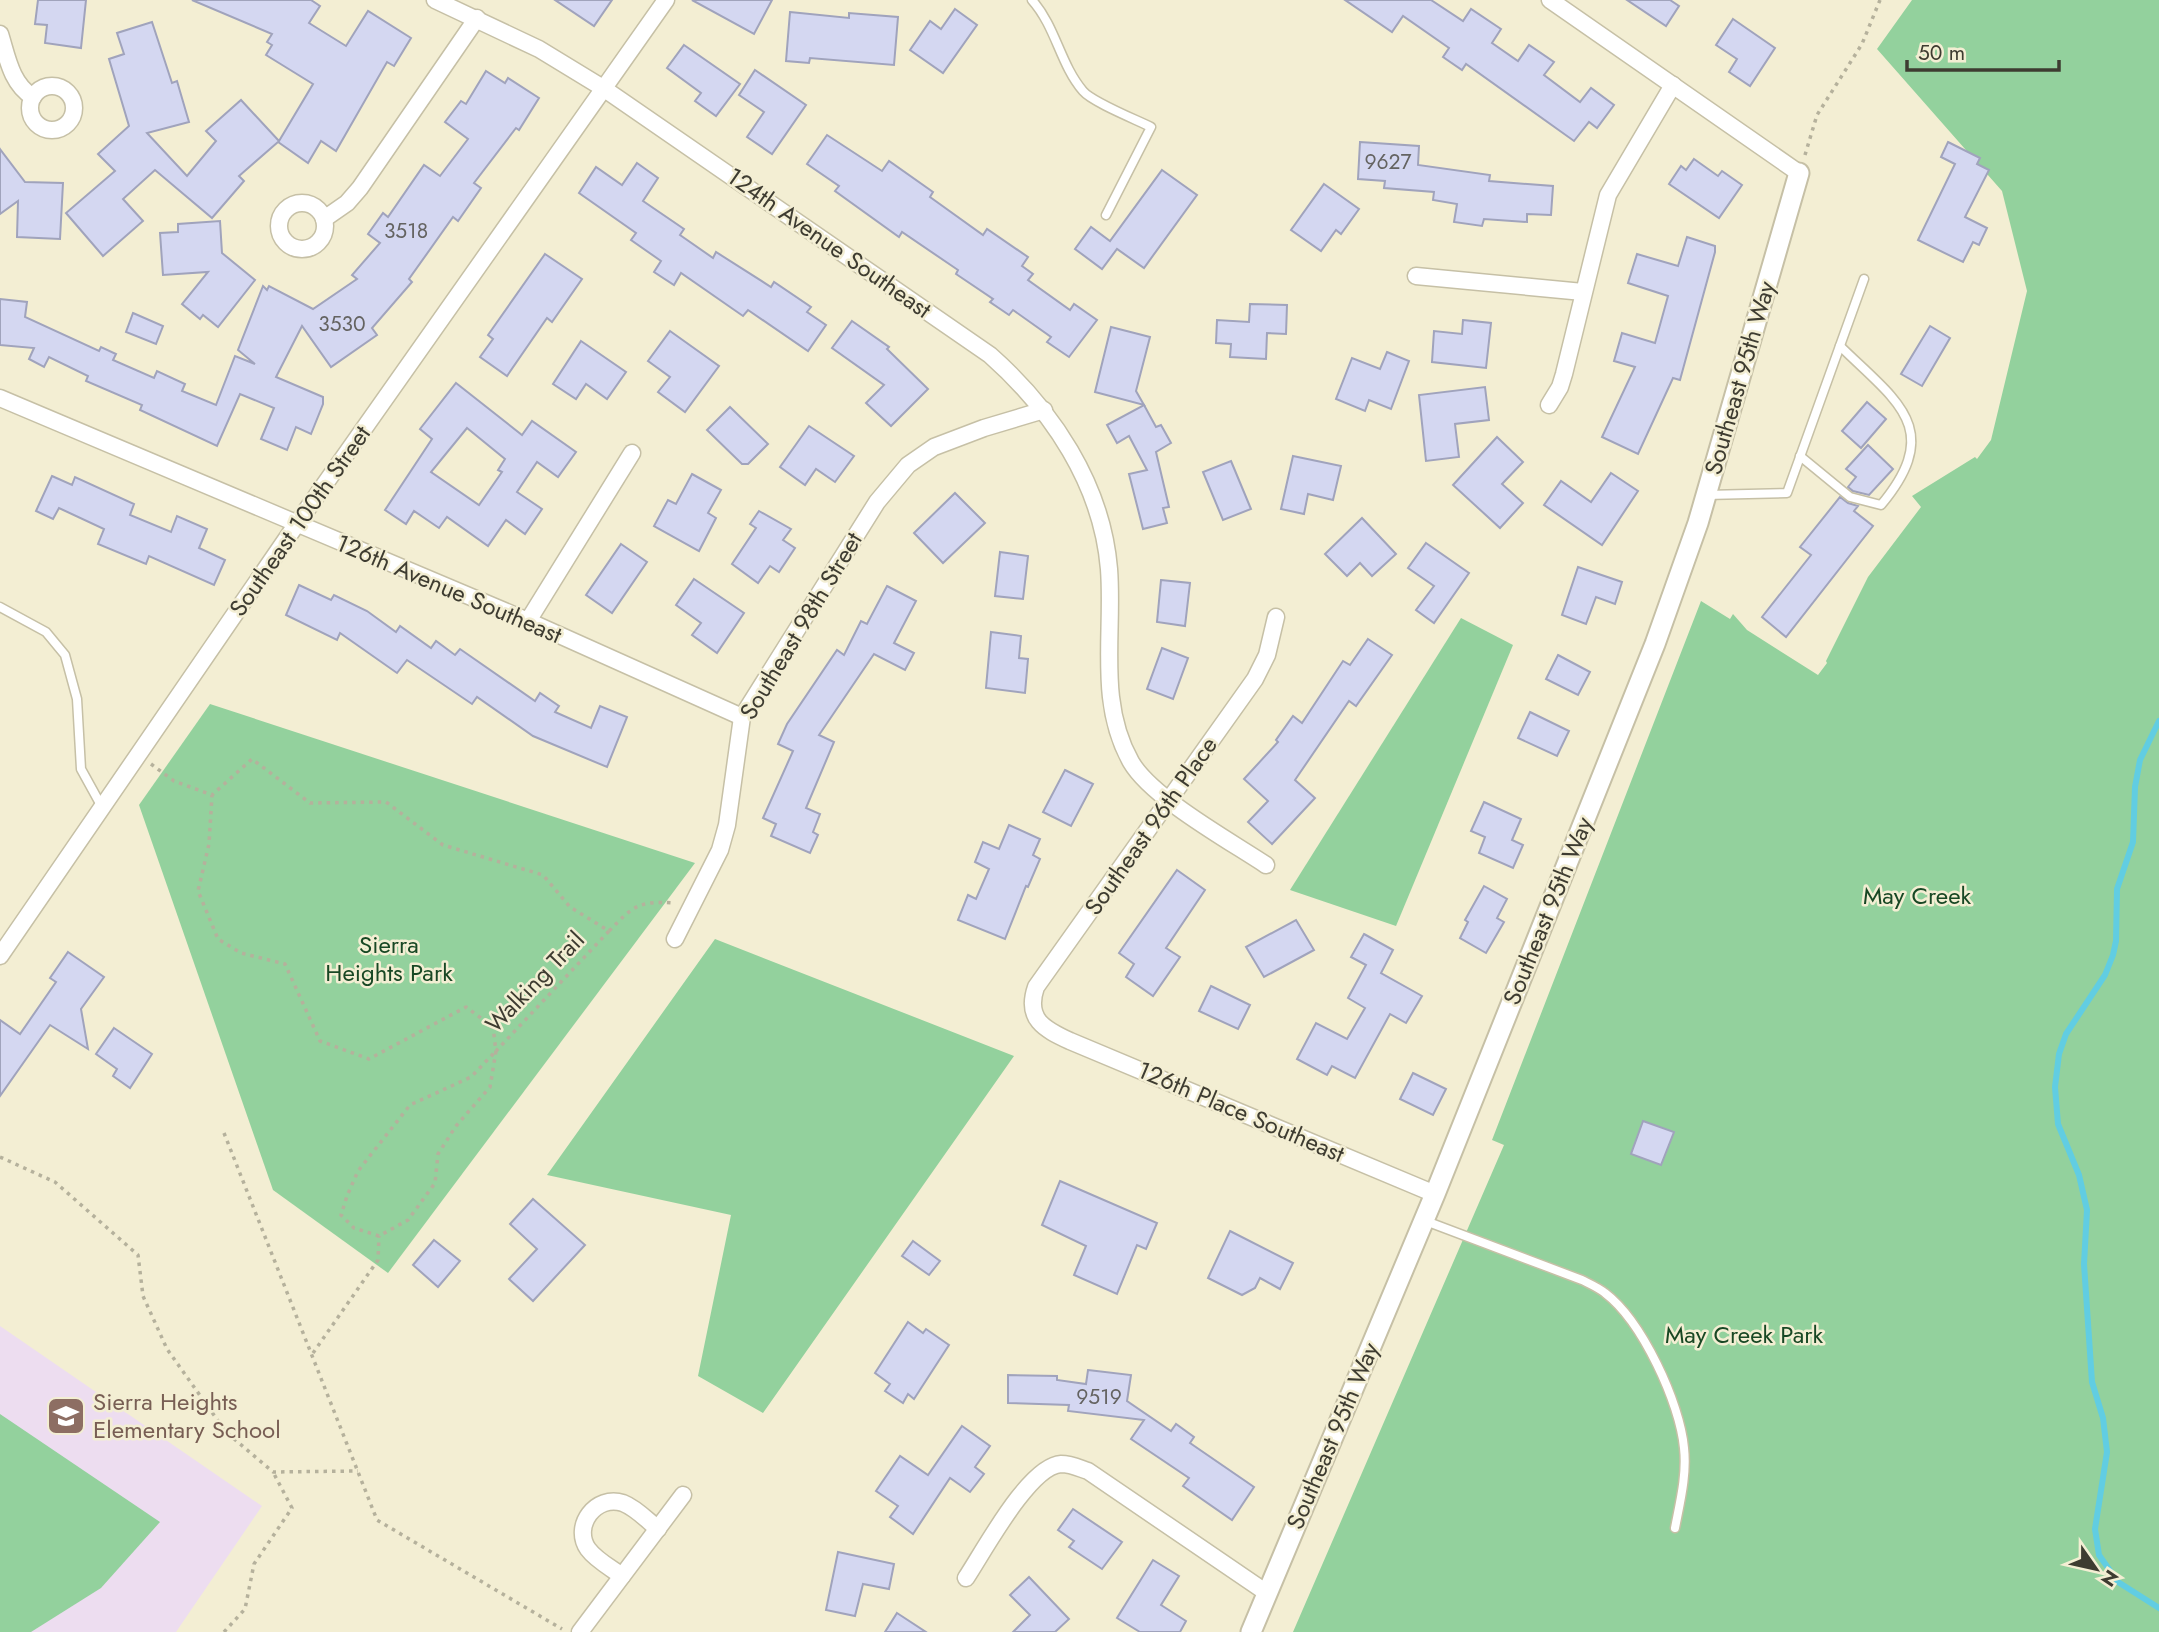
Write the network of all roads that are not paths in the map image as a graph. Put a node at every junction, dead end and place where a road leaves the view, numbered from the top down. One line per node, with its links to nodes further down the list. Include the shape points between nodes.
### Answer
1 (435, 0): 5 (street, 124th Avenue Southeast)
2 (666, 0): 8 (street, Southeast 100th Street)
3 (1032, 0): 11 (lane, via 1045,15 1084,93 1152,127)
4 (1558, 2): 7 (street)
5 (477, 18): 8 (street, 124th Avenue Southeast); 12 (street, via 360,188)
6 (0, 34): 9 (street, via 15,79)
7 (1673, 85): 10 (street); 15 (street, via 1608,195)
8 (603, 88): 19 (street, 124th Avenue Southeast, via 990,355); 23 (street, Southeast 100th Street)
9 (33, 97)
10 (1799, 173): 22 (street, Southeast 95th Way)
11 (1106, 215)
12 (324, 219)
13 (1416, 276): 15 (street)
14 (1864, 279): 16 (lane)
15 (1583, 292): 18 (street, via 1564,374)
16 (1840, 346): 21 (lane); 21 (lane, via 1907,418 1912,450 1900,482 1881,505 1850,497)
17 (0, 398): 23 (street, 126th Avenue Southeast)
18 (1549, 405)
19 (1045, 410): 27 (street, Southeast 98th Street, via 934,447 908,465 877,502); 28 (street, 124th Avenue Southeast, via 1084,478 1104,537 1109,570 1107,663 1122,741 1149,785)
20 (632, 453): 26 (street)
21 (1800, 456): 22 (lane, via 1787,493)
22 (1706, 495): 34 (street, Southeast 95th Way, via 1655,644)
23 (296, 525): 26 (street, 126th Avenue Southeast); 29 (street, Southeast 100th Street)
24 (0, 607): 29 (lane, via 46,632 65,654 77,699 81,769)
25 (1276, 617): 28 (street, Southeast 96th Place, via 1255,679)
26 (528, 621): 27 (street, 126th Avenue Southeast)
27 (741, 717): 31 (street, Southeast 98th Street, via 720,850)
28 (1170, 801): 30 (street, 124th Avenue Southeast); 33 (street, Southeast 96th Place, via 1036,987 1034,1010)
29 (102, 807): 32 (street, Southeast 100th Street)
30 (1266, 865)
31 (675, 939)
32 (0, 956)
33 (1048, 1031): 34 (street, 126th Place Southeast)
34 (1435, 1194): 35 (street, Southeast 95th Way)
35 (1423, 1220): 37 (lane, via 1582,1280 1605,1293 1628,1316 1660,1371 1684,1447 1684,1485); 41 (street, Southeast 95th Way)
36 (682, 1495): 38 (street)
37 (1675, 1528)
38 (658, 1529): 39 (street); 39 (street, via 622,1503 604,1503 588,1514 583,1532 588,1549)
39 (622, 1576): 42 (street)
40 (966, 1578): 41 (street, via 1023,1490 1060,1464 1088,1471)
41 (1266, 1593): 43 (street, Southeast 95th Way)
42 (580, 1632)
43 (1251, 1632)

